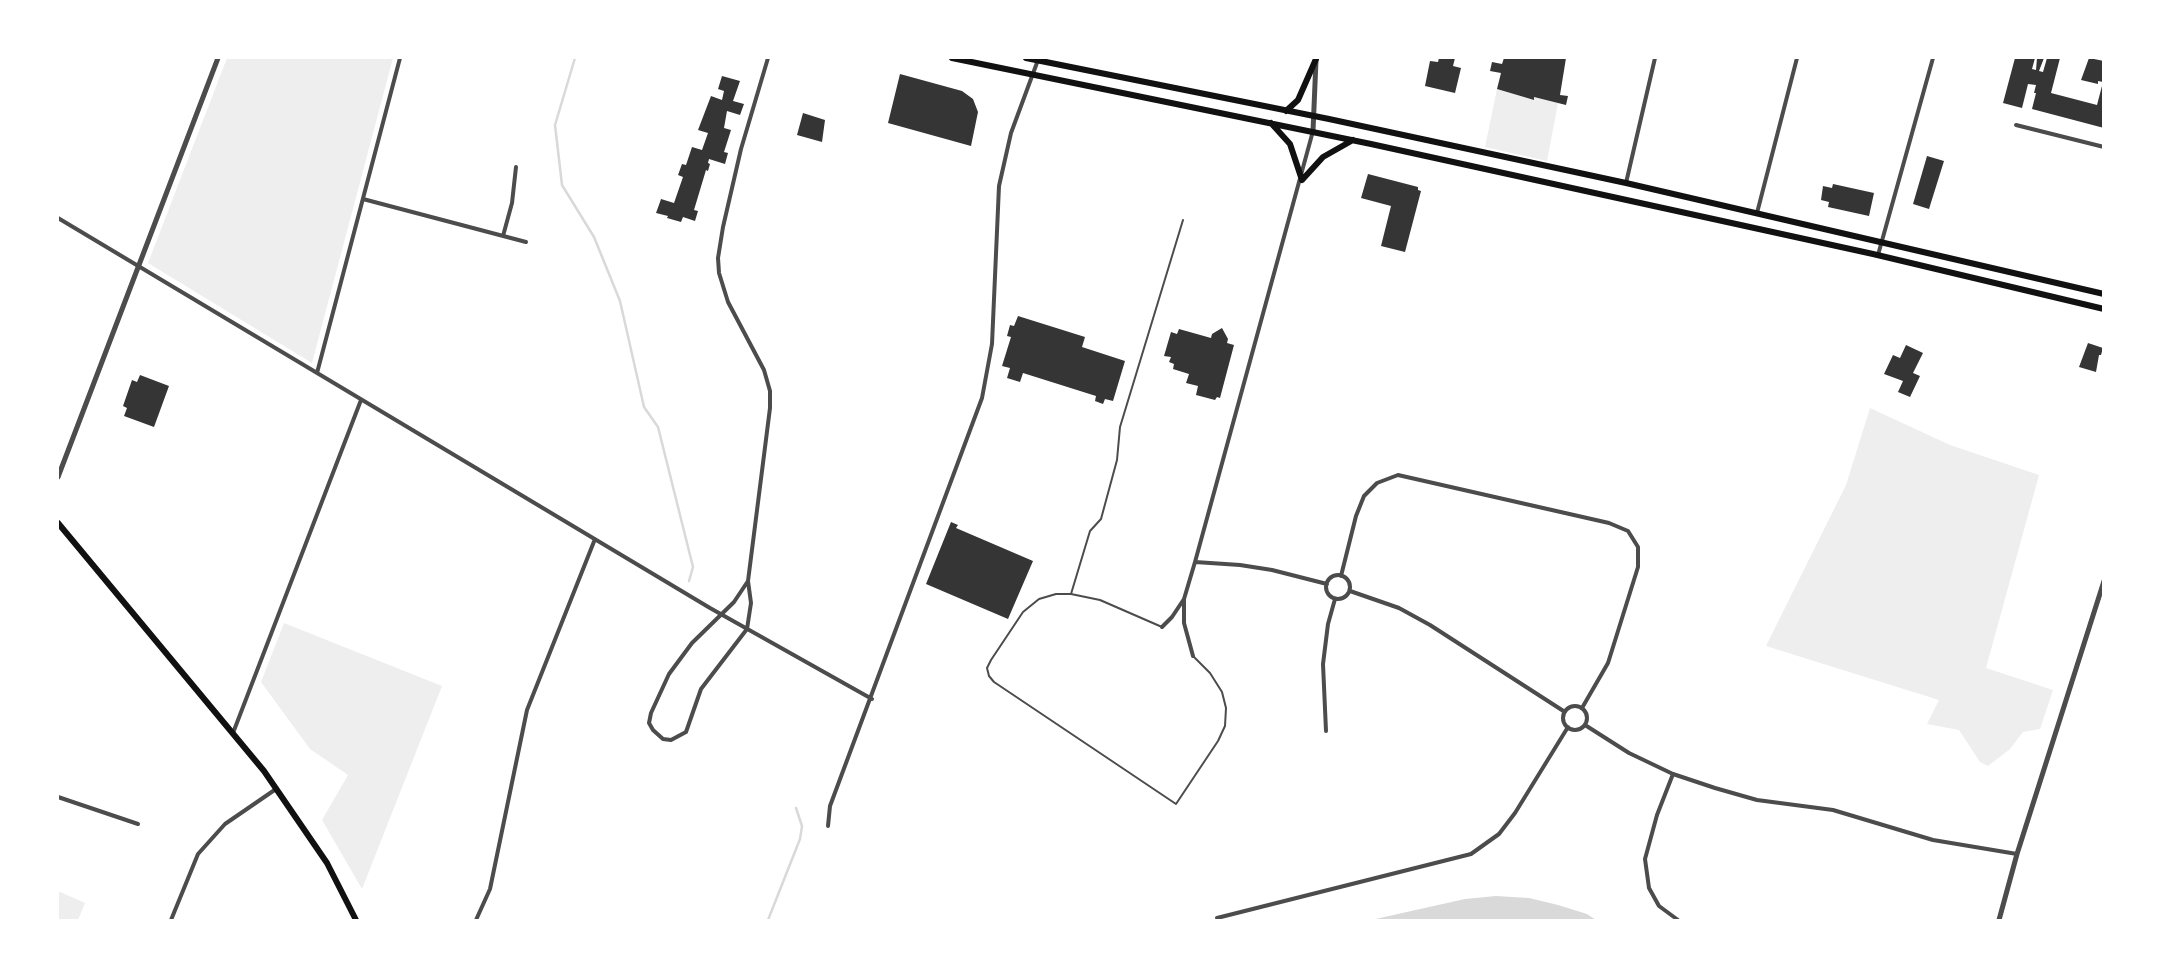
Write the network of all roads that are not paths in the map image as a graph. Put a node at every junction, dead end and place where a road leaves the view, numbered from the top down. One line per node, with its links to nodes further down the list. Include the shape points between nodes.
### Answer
1 (218, 58): 30 (street)
2 (400, 58): 22 (street)
3 (767, 58): 40 (street, via 730,196 718,258 718,273 728,302 764,370 770,391)
4 (952, 58): 11 (main road)
5 (1026, 58): 10 (main road)
6 (1316, 58): 12 (main road, via 1298,100); 13 (street)
7 (1655, 58): 21 (street)
8 (1797, 58): 23 (street)
9 (1933, 58): 28 (street)
10 (1038, 60): 11 (street); 12 (main road)
11 (1034, 74): 14 (main road); 51 (street, via 1011,133 998,186 992,344 982,398)
12 (1286, 111): 13 (main road)
13 (1315, 116): 16 (street); 21 (main road)
14 (1270, 123): 16 (main road); 20 (main road, via 1290,144)
15 (2016, 125): 18 (street)
16 (1313, 132): 17 (main road); 20 (street)
17 (1353, 140): 20 (main road, via 1327,154); 29 (main road)
18 (2104, 147)
19 (516, 167): 26 (street, via 512,203)
20 (1302, 180): 38 (street)
21 (1626, 184): 23 (main road)
22 (363, 199): 26 (street); 33 (street)
23 (1756, 214): 28 (main road)
24 (58, 218): 30 (street)
25 (1183, 220): 44 (lane, via 1120,427 1117,460 1102,519 1090,531)
26 (503, 236): 27 (street)
27 (526, 242)
28 (1882, 242): 29 (street); 31 (main road)
29 (1878, 256): 32 (main road)
30 (138, 266): 33 (street); 35 (street)
31 (2104, 294)
32 (2104, 309)
33 (317, 373): 34 (street)
34 (361, 400): 37 (street); 57 (street)
35 (58, 477)
36 (58, 524): 57 (main road)
37 (595, 539): 47 (street); 67 (street, via 527,710 490,890)
38 (1195, 562): 42 (street, via 1272,570); 45 (street)
39 (1341, 576): 42 (street, via 1331,578); 43 (street, via 1347,580); 52 (street, via 1364,496 1377,483 1398,475 1609,523 1628,531 1638,547 1638,567 1608,663)
40 (748, 581): 47 (street); 49 (street, via 751,603)
41 (2104, 581): 63 (street)
42 (1327, 584): 46 (street, via 1329,595)
43 (1350, 591): 46 (street); 53 (street, via 1399,608 1430,625)
44 (1071, 594): 48 (lane, via 1119,607); 50 (lane, via 1039,599 1023,612 991,660 987,668 989,676 1176,804 1225,726 1226,708 1222,692 1210,673)
45 (1184, 599): 48 (street); 50 (street, via 1186,638)
46 (1335, 599): 56 (street, via 1323,664)
47 (723, 615): 49 (street); 49 (street, via 678,660 659,694 649,723 663,739 671,740 686,732 701,689)
48 (1162, 627)
49 (747, 629): 51 (street)
50 (1193, 656)
51 (872, 699): 62 (street, via 830,806)
52 (1582, 708): 53 (street, via 1571,707); 54 (street, via 1586,714)
53 (1566, 712): 55 (street, via 1564,718)
54 (1585, 725): 55 (street, via 1579,729); 58 (street, via 1629,753)
55 (1568, 727): 64 (street, via 1499,834 1471,854)
56 (1326, 731)
57 (233, 733): 59 (main road)
58 (1673, 774): 63 (street, via 1757,800 1833,810 1933,840); 68 (street, via 1645,859 1649,888 1659,906)
59 (276, 789): 65 (street, via 225,824 198,854); 66 (main road, via 327,863)
60 (58, 798): 61 (street)
61 (138, 824)
62 (828, 826)
63 (2017, 854): 69 (street)
64 (1217, 918)
65 (171, 920)
66 (356, 920)
67 (476, 920)
68 (1678, 920)
69 (1998, 920)

